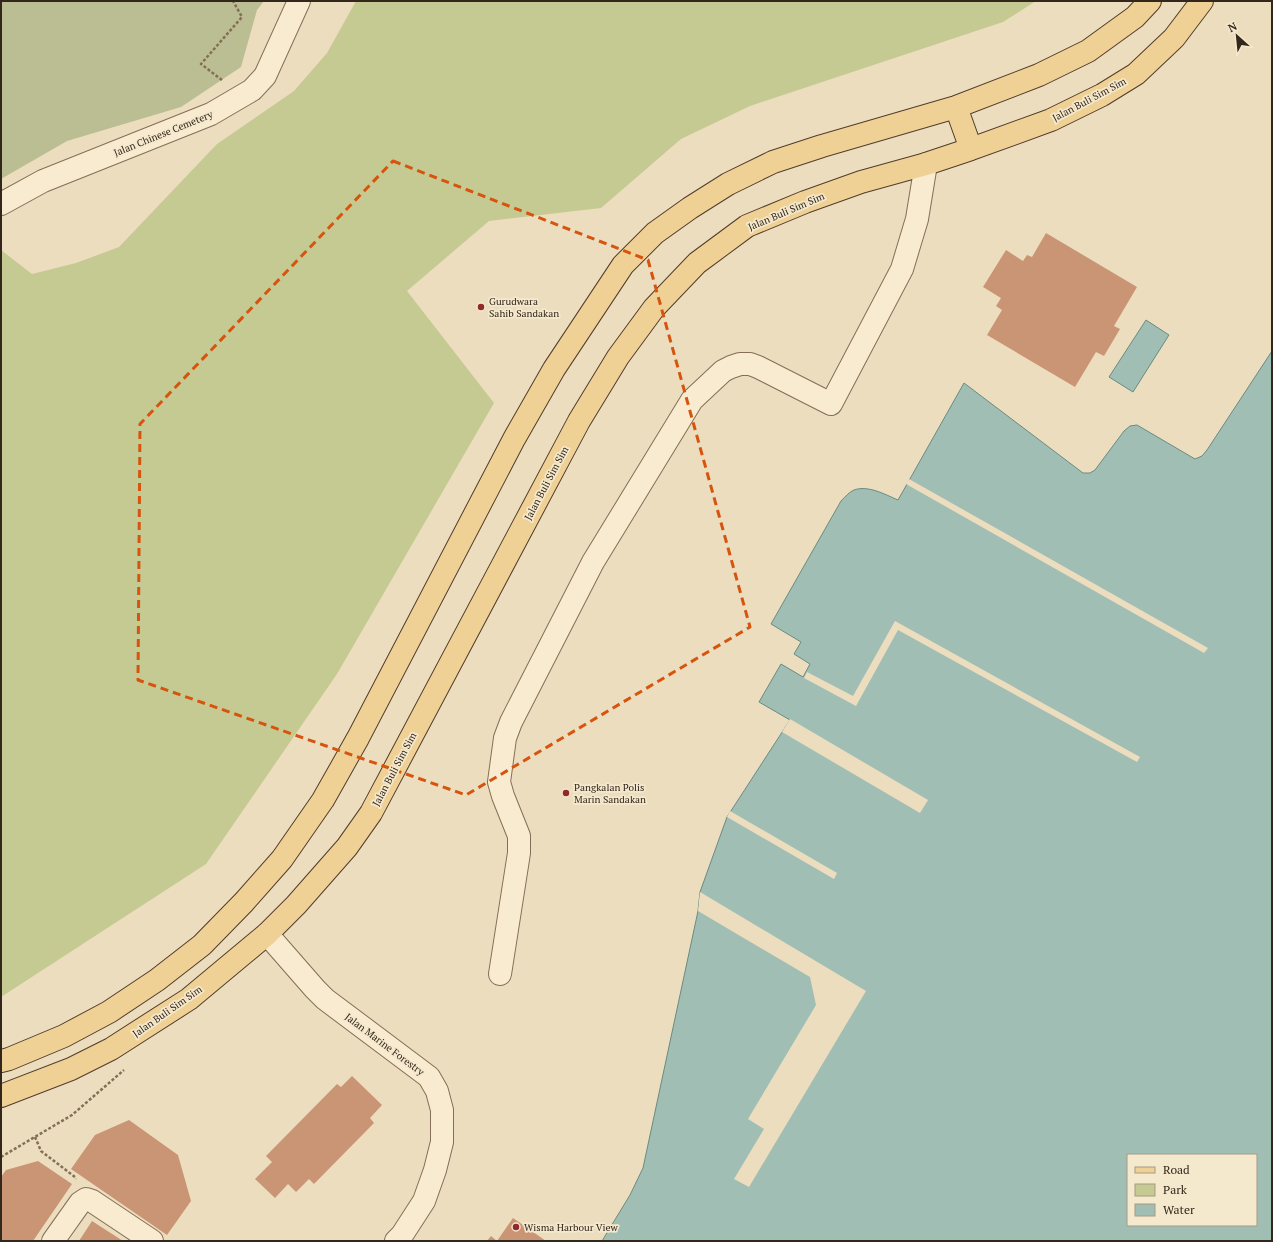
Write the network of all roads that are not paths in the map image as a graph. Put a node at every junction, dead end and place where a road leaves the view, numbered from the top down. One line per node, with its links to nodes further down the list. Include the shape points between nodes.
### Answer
1 (299, 1): 7 (street, Jalan Chinese Cemetery, via 265,76 252,90 211,114 44,181)
2 (1150, 1): 4 (main road, via 1135,17 1088,51 1039,75)
3 (1202, 2): 5 (main road, Jalan Buli Sim Sim, via 1174,38 1136,74 1102,95 1051,120)
4 (956, 106): 5 (main road); 10 (main road, via 773,162 728,184 655,232 623,265 554,369 514,439 358,738 323,800 282,859 202,945 157,980 110,1012 64,1036)
5 (971, 149): 6 (main road, Jalan Buli Sim Sim)
6 (926, 164): 8 (main road, Jalan Buli Sim Sim, via 861,182 747,226 697,262 654,308 618,356 579,421 371,813 320,879); 9 (street, via 917,219 902,269 831,404 758,366 740,364 723,371 692,400 593,562 511,722 506,738 499,782 519,836 519,848)
7 (1, 204)
8 (268, 934): 11 (main road, Jalan Buli Sim Sim, via 189,999 111,1049 71,1069); 14 (street, Jalan Marine Forestry, via 315,989 429,1077 438,1091 442,1110 442,1142 435,1170 424,1201 402,1236)
9 (500, 974)
10 (1, 1061)
11 (2, 1097)
12 (53, 1241): 13 (street, via 80,1203 86,1199)
13 (152, 1241)
14 (396, 1241)

